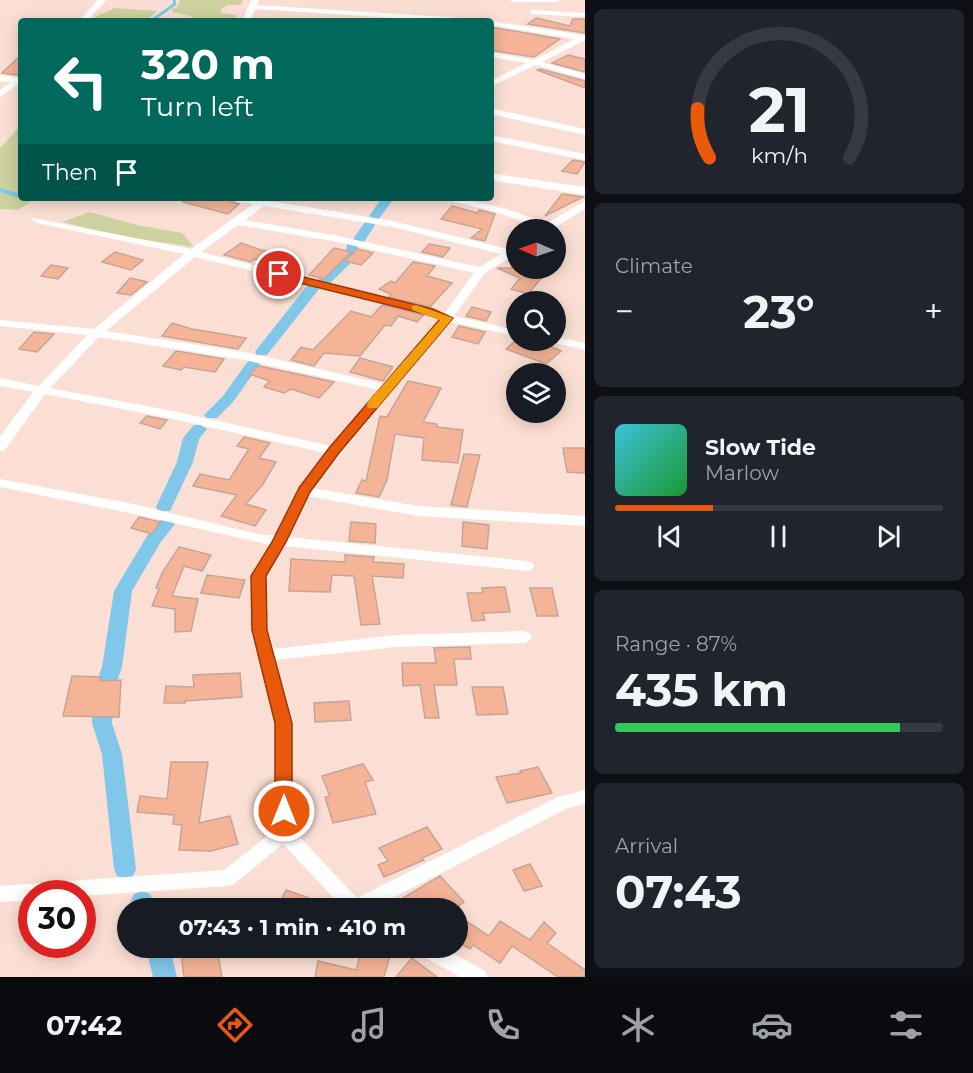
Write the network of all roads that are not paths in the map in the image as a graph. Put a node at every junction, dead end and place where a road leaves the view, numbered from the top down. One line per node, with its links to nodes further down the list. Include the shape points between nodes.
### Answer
1 (102, 0): 7 (street)
2 (513, 0): 3 (street)
3 (556, 0)
4 (253, 4): 8 (street); 9 (street)
5 (534, 12): 6 (street)
6 (585, 15)
7 (86, 18)
8 (247, 18)
9 (439, 18)
10 (494, 24): 11 (street)
11 (584, 38): 13 (street)
12 (494, 55): 13 (street)
13 (533, 62): 14 (street); 18 (street)
14 (585, 77)
15 (0, 78): 16 (street)
16 (18, 80)
17 (18, 81): 19 (street)
18 (494, 81)
19 (0, 94)
20 (494, 112): 21 (street)
21 (585, 132)
22 (494, 139): 23 (street)
23 (585, 157)
24 (494, 177): 25 (street)
25 (585, 191)
26 (265, 201): 33 (street)
27 (271, 201): 34 (street)
28 (458, 201): 30 (street)
29 (585, 204): 31 (street)
30 (522, 219)
31 (561, 219)
32 (37, 220): 35 (street)
33 (236, 222): 35 (street); 37 (street)
34 (506, 249)
35 (193, 253): 38 (street); 41 (street)
36 (506, 255): 37 (street)
37 (481, 271): 38 (street)
38 (447, 318): 40 (street); 46 (street)
39 (0, 322): 41 (street)
40 (506, 331)
41 (98, 333): 45 (street); 46 (street, via 298,365)
42 (566, 343): 43 (street)
43 (585, 347)
44 (0, 381): 45 (street)
45 (41, 388): 47 (street); 48 (street)
46 (388, 388): 48 (street)
47 (0, 447)
48 (334, 451): 50 (street)
49 (0, 483): 52 (street)
50 (303, 491): 51 (street, via 418,511); 52 (street)
51 (585, 521)
52 (279, 542): 53 (street); 55 (street, via 259,576 260,630)
53 (526, 566)
54 (524, 637): 55 (street, via 396,641)
55 (266, 655): 57 (street, via 284,723)
56 (585, 797): 60 (street, via 564,802)
57 (284, 833): 58 (street, via 228,878); 59 (street)
58 (0, 894)
59 (345, 898)
60 (376, 898)
61 (444, 958): 62 (street)
62 (478, 977)

